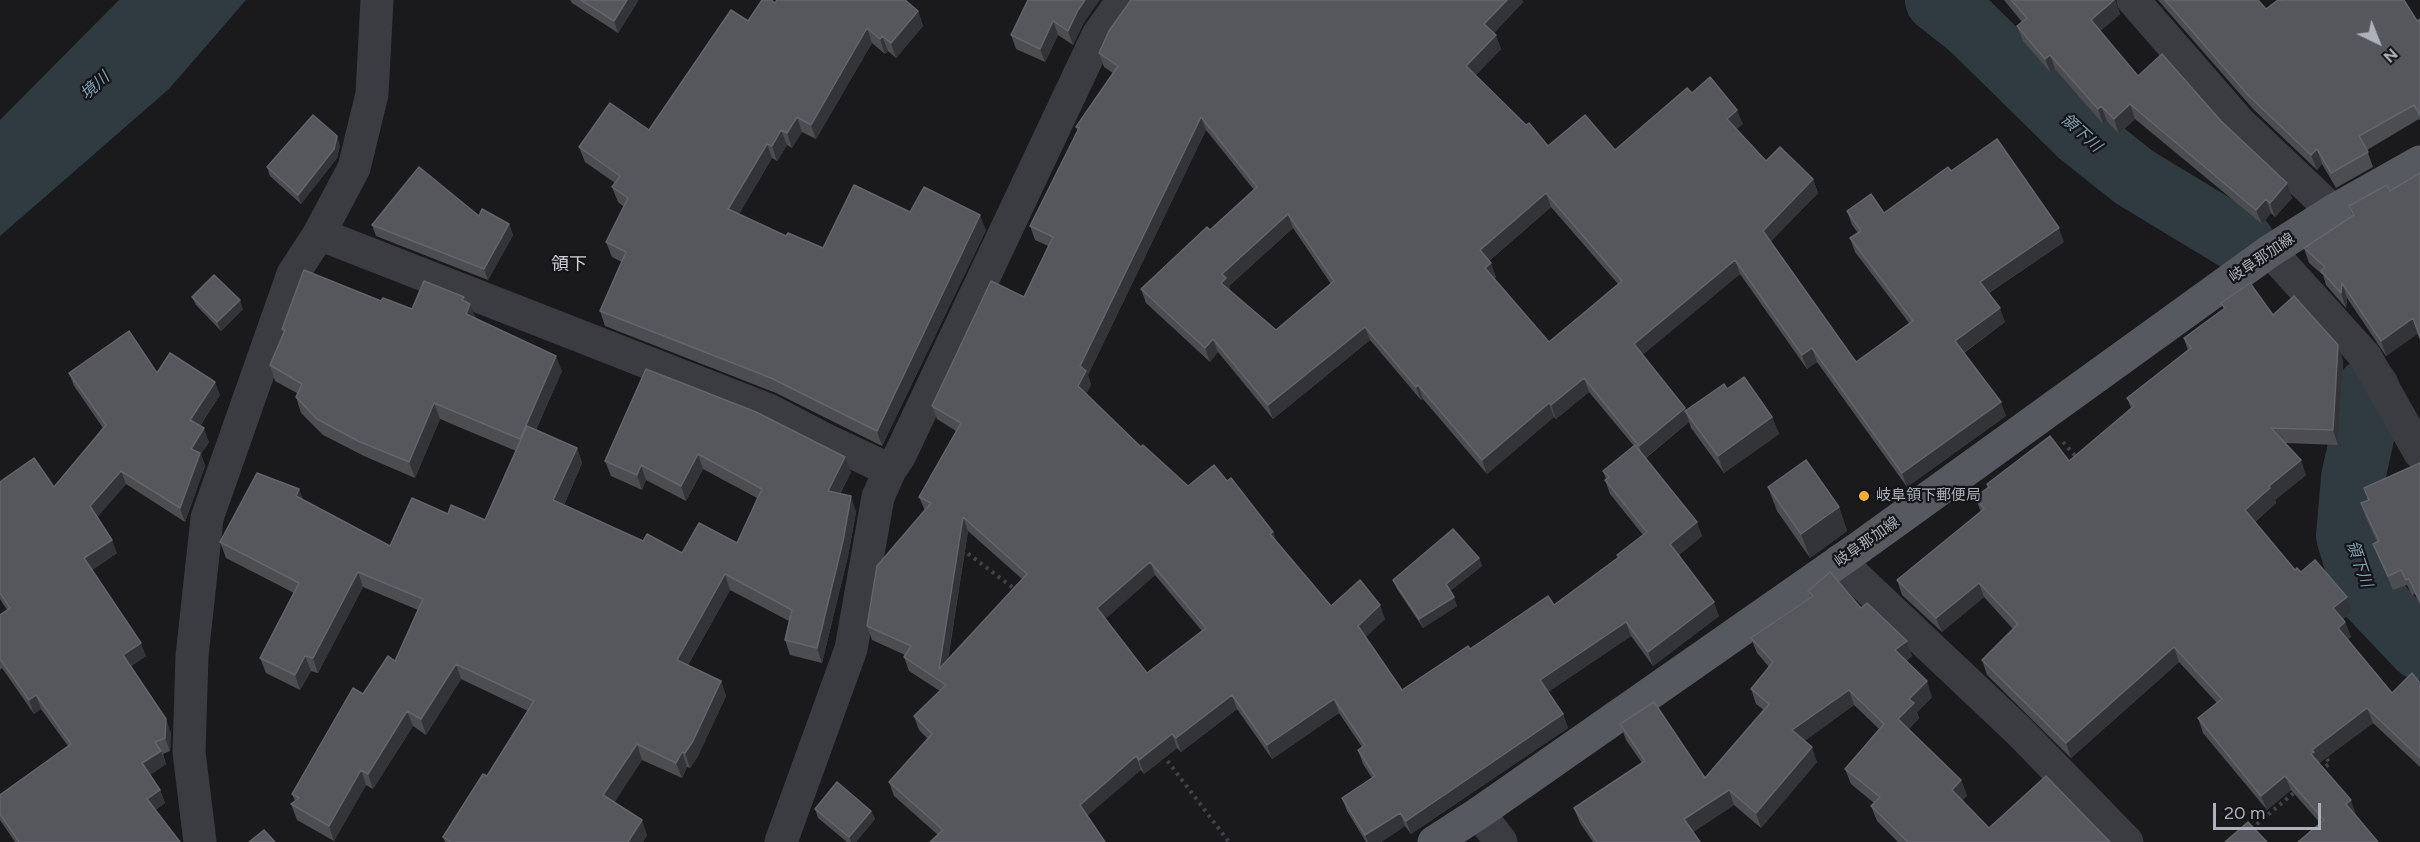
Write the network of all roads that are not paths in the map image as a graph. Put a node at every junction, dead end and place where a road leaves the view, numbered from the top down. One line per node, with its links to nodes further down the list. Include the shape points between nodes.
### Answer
1 (377, 0): 6 (street, via 372,94 354,168)
2 (1123, 0): 9 (street, via 1098,35)
3 (2133, 0): 5 (street, via 2240,123)
4 (2420, 162): 5 (main road, 岐阜那加線)
5 (2333, 211): 7 (main road, 岐阜那加線)
6 (319, 234): 9 (street, via 769,410); 12 (street, via 293,274 207,518 192,656 189,752)
7 (2270, 250): 8 (street, via 2365,356); 10 (main road, 岐阜那加線)
8 (2420, 453)
9 (890, 470): 13 (street, via 878,497 851,649)
10 (1839, 561): 11 (main road, 岐阜那加線); 16 (street, via 2019,731)
11 (1479, 813): 14 (main road, 岐阜那加線); 15 (street)
12 (201, 842)
13 (781, 842)
14 (1434, 842)
15 (1501, 842)
16 (2127, 842)

